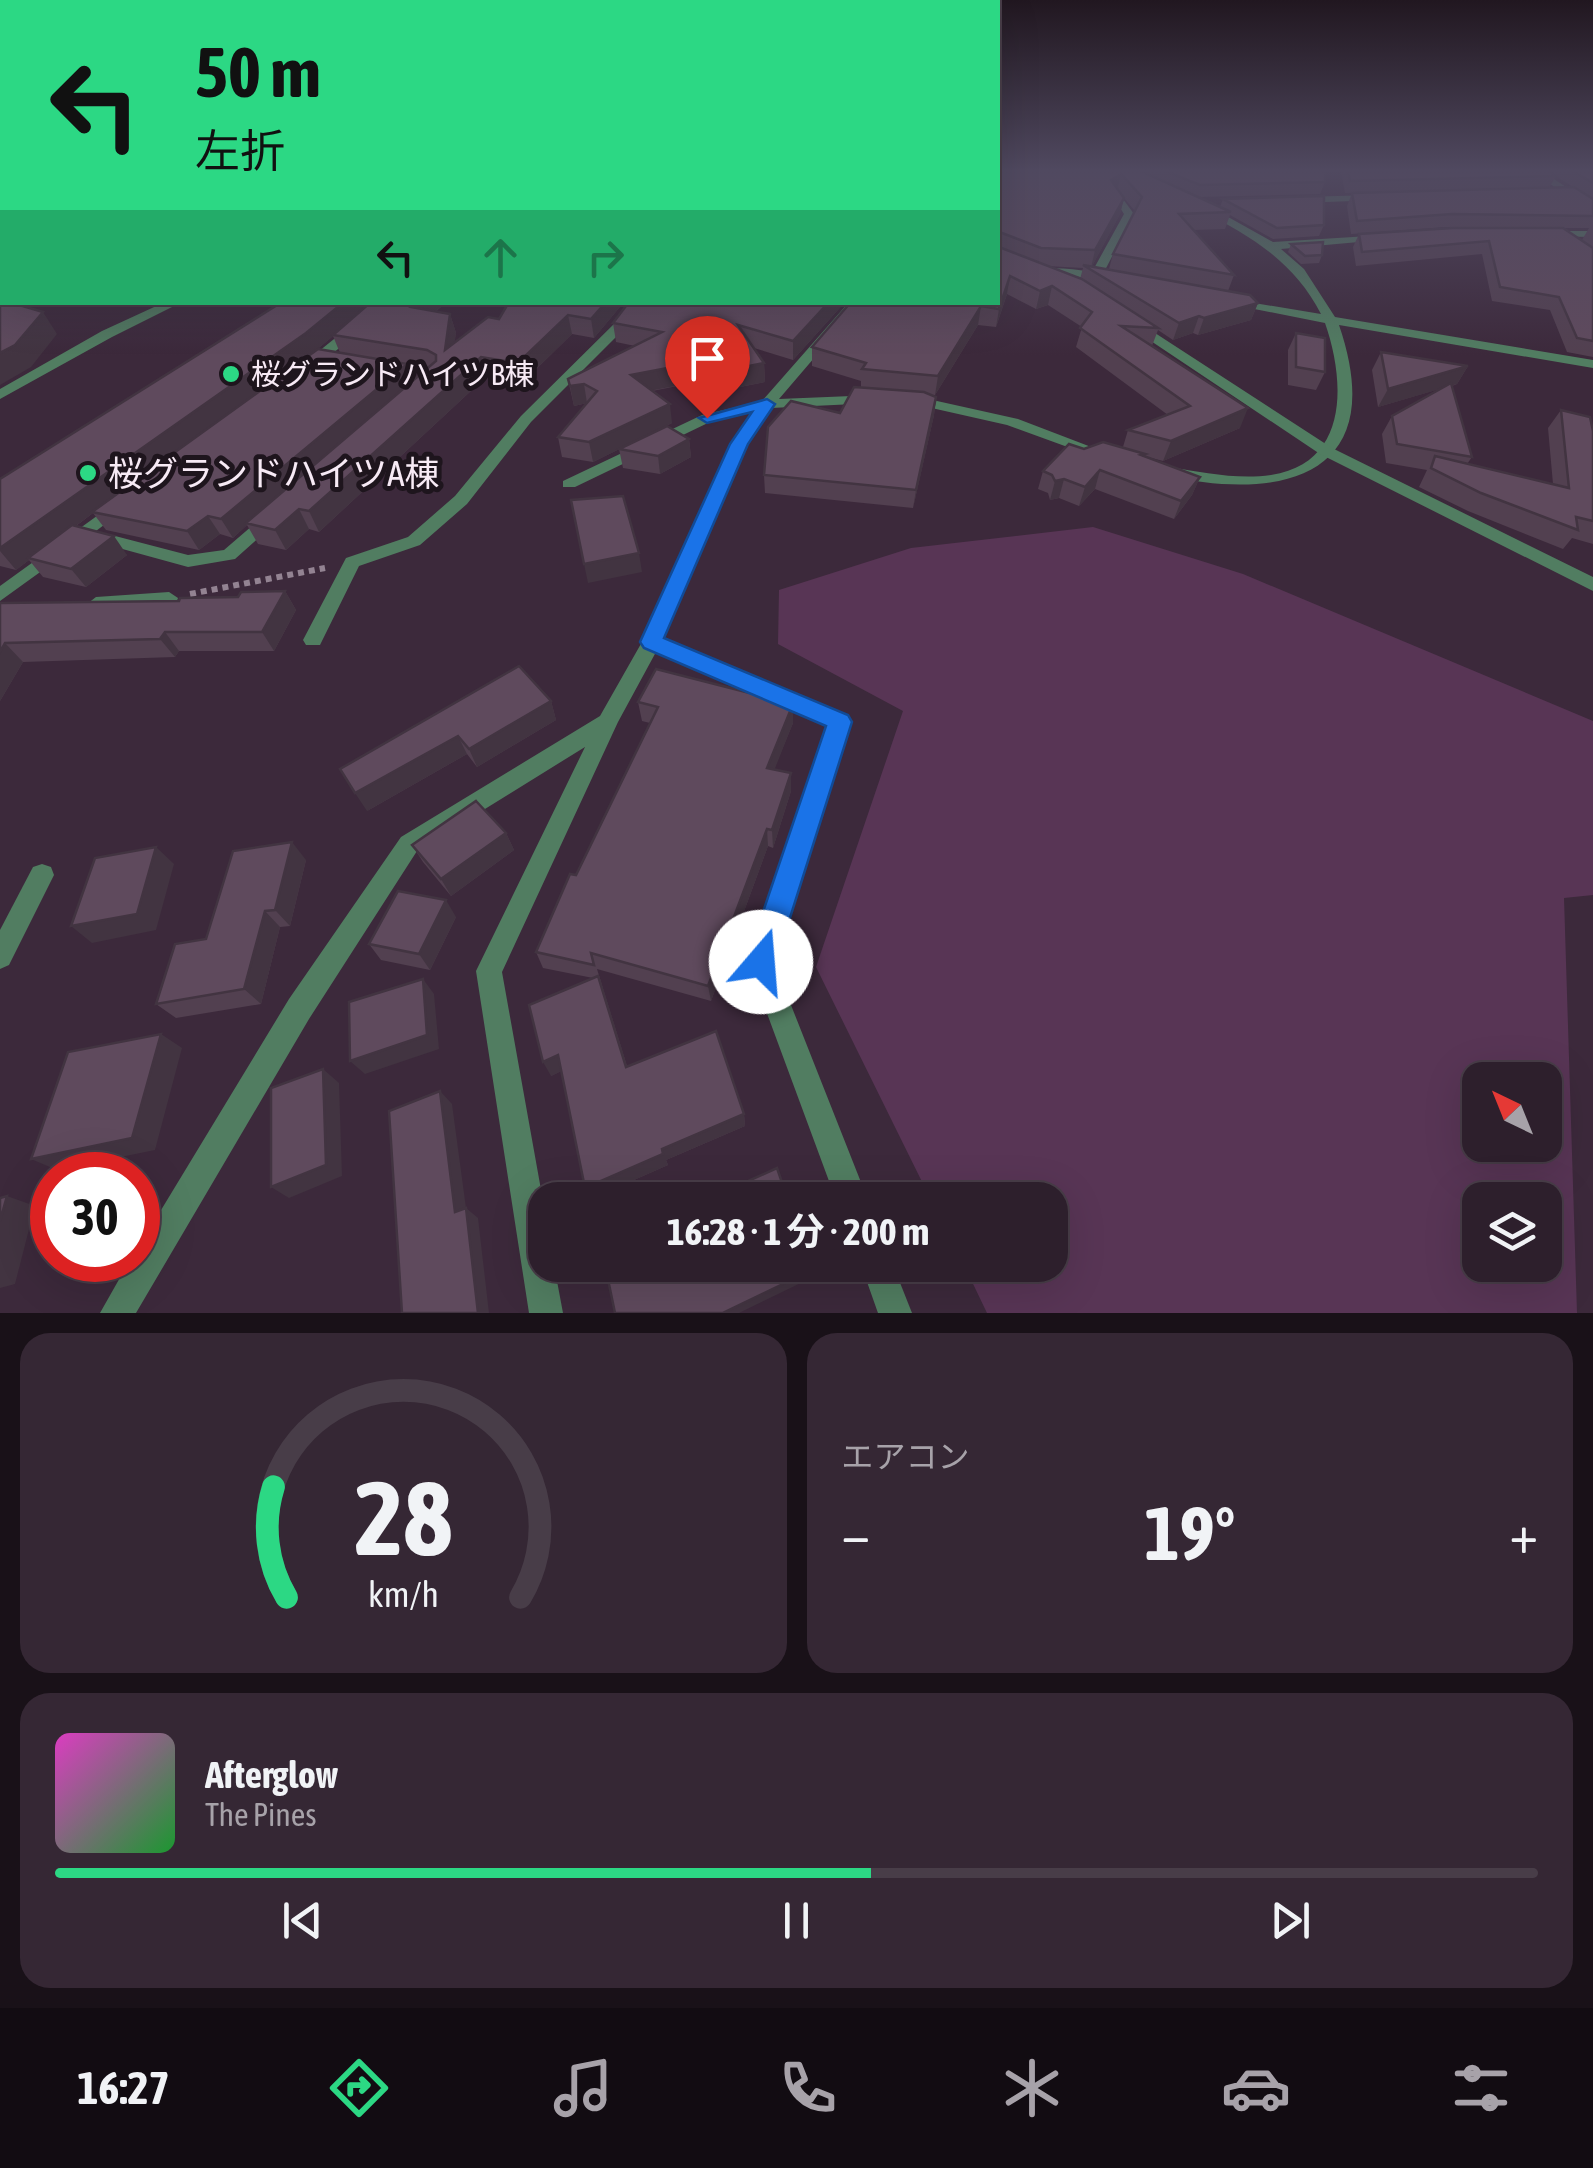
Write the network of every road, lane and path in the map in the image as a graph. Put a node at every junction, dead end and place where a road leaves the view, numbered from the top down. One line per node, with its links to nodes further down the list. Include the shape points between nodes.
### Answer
1 (1119, 232): 11 (street)
2 (1245, 232): 7 (street)
3 (1524, 234): 4 (street)
4 (1555, 234): 5 (street); 8 (street)
5 (1593, 234)
6 (1394, 236): 7 (street)
7 (1270, 246): 20 (street, via 1298,269)
8 (1581, 248)
9 (1024, 266): 10 (street)
10 (1042, 272): 11 (street); 13 (street)
11 (1096, 277): 12 (street)
12 (1114, 280)
13 (1083, 291)
14 (1207, 298): 20 (street)
15 (170, 305): 25 (street)
16 (384, 305): 21 (street)
17 (633, 305): 34 (street, via 526,418 461,500 414,541)
18 (853, 305): 26 (street)
19 (1117, 312): 27 (street)
20 (1333, 320): 23 (street); 27 (street, via 1348,378 1344,420)
21 (321, 358): 22 (street); 24 (street)
22 (340, 362)
23 (1593, 364)
24 (289, 382)
25 (0, 395)
26 (767, 404): 28 (street, via 836,398 927,402 1038,429); 30 (street, via 707,418); 40 (street, via 739,444)
27 (1326, 450): 29 (street, via 1284,477 1237,480); 35 (street)
28 (1127, 462)
29 (1156, 469)
30 (570, 484)
31 (129, 498): 33 (street)
32 (287, 504): 33 (street, via 229,555 188,561)
33 (80, 533): 37 (street)
34 (352, 562): 36 (path); 39 (street)
35 (1593, 585)
36 (169, 598): 38 (street)
37 (5, 599)
38 (82, 605)
39 (312, 640)
40 (652, 642): 41 (street); 44 (street, via 840,722 761,962)
41 (608, 720): 46 (street, via 409,844 299,1008); 47 (street, via 488,971)
42 (42, 875): 43 (street)
43 (0, 956)
44 (845, 1182)
45 (883, 1282): 48 (street)
46 (117, 1313)
47 (546, 1313)
48 (895, 1313)

